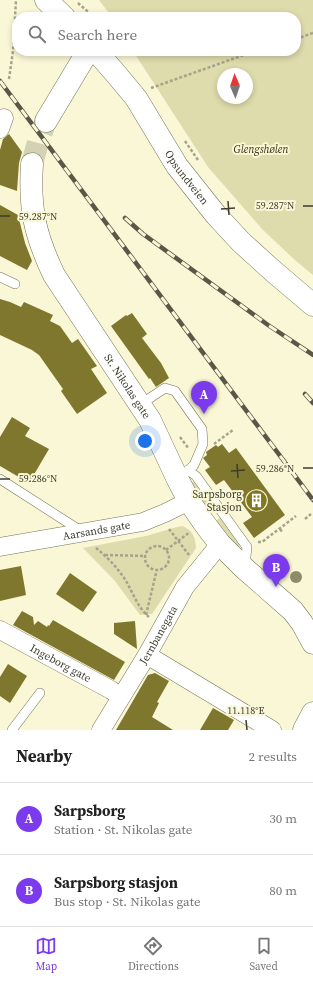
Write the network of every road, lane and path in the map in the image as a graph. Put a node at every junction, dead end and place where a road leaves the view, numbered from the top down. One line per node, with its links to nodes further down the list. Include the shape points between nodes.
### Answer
1 (16, 0): 4 (path)
2 (46, 0): 5 (street)
3 (75, 0): 6 (path)
4 (15, 12)
5 (59, 12)
6 (88, 12)
7 (313, 34): 8 (path)
8 (301, 38)
9 (12, 56): 13 (path)
10 (85, 56): 17 (street)
11 (100, 56): 23 (street, Opsundveien, via 136,98 177,166 216,216 252,252)
12 (241, 56): 15 (path)
13 (9, 79)
14 (146, 82): 15 (path)
15 (151, 88): 16 (path)
16 (155, 95)
17 (46, 121)
18 (181, 134): 19 (path)
19 (198, 160)
20 (32, 164): 24 (street, St. Nikolas gate, via 33,218 44,255 54,275)
21 (0, 278): 22 (lane)
22 (15, 284)
23 (313, 305)
24 (141, 404): 27 (street, St. Nikolas gate); 27 (lane, via 165,388 175,392 202,429 202,444 194,465)
25 (232, 430): 26 (path)
26 (214, 445)
27 (183, 475): 29 (street, St. Nikolas gate); 46 (lane, via 196,476 247,547)
28 (0, 479): 37 (lane)
29 (189, 501): 37 (street, Aarsands gate, via 143,522); 40 (street, St. Nikolas gate)
30 (311, 514): 32 (path)
31 (296, 516): 35 (path)
32 (305, 519)
33 (166, 526): 38 (path)
34 (194, 529): 38 (path)
35 (280, 529): 36 (path); 39 (path, via 262,542)
36 (283, 533)
37 (87, 538): 41 (street, Aarsands gate); 43 (path)
38 (178, 541): 42 (path); 45 (path)
39 (252, 541)
40 (220, 544): 46 (street, St. Nikolas gate); 52 (street, Jernbanegata, via 185,587)
41 (0, 547)
42 (166, 550): 44 (path, via 156,546 149,549); 47 (path, via 169,557 167,564)
43 (104, 555): 44 (path); 48 (path, via 125,580)
44 (146, 556): 47 (path, via 147,563)
45 (192, 558)
46 (244, 568): 51 (street, St. Nikolas gate, via 293,611)
47 (156, 569): 48 (path)
48 (146, 615): 49 (path)
49 (153, 620)
50 (0, 630): 54 (street, Ingeborg gate)
51 (313, 643)
52 (147, 655): 54 (street, Jernbanegata); 58 (street)
53 (40, 693): 56 (lane)
54 (121, 697): 57 (street, Jernbanegata)
55 (313, 714): 59 (street)
56 (12, 730)
57 (102, 730)
58 (272, 730)
59 (304, 730)

